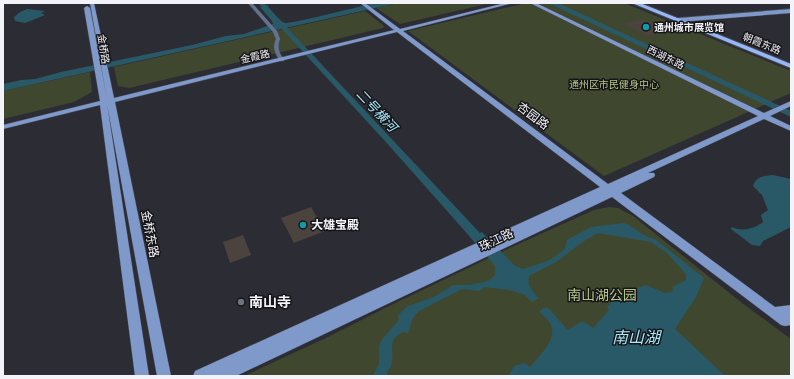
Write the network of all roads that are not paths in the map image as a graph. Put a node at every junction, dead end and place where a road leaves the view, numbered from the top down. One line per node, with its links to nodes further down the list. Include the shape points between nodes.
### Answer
1 (86, 3): 16 (street, 金桥路, via 97,67)
2 (92, 3): 16 (street, 金桥路, via 104,65)
3 (250, 3): 13 (street, via 275,32 278,39 275,45 276,52)
4 (502, 3): 12 (street, 金霞路)
5 (511, 3): 12 (street, 金霞路)
6 (532, 3): 18 (street, 西湖东路)
7 (636, 3): 11 (main road, 朝霞东路)
8 (642, 3): 11 (main road, 朝霞东路)
9 (363, 4): 12 (street, 杏园路)
10 (791, 11): 11 (street)
11 (681, 20): 14 (main road, 朝霞东路); 15 (main road, 朝霞东路)
12 (397, 29): 13 (street, 金霞路); 22 (street, 杏园路)
13 (280, 58): 16 (street, 金霞路)
14 (791, 63)
15 (791, 66)
16 (107, 99): 19 (street, 金霞路); 20 (street, 金霞路); 27 (street); 28 (street, 金桥东路)
17 (785, 109): 18 (street, 珠江路)
18 (767, 118): 21 (street, 西湖东路); 22 (street, 珠江路)
19 (3, 123)
20 (3, 127)
21 (791, 130)
22 (610, 190): 23 (street, 珠江路); 25 (street, 杏园路)
23 (477, 252): 29 (street, 珠江路); 30 (street, 珠江路)
24 (791, 310): 25 (street)
25 (774, 312): 26 (street)
26 (789, 322)
27 (142, 376)
28 (164, 376)
29 (200, 376)
30 (222, 376)

